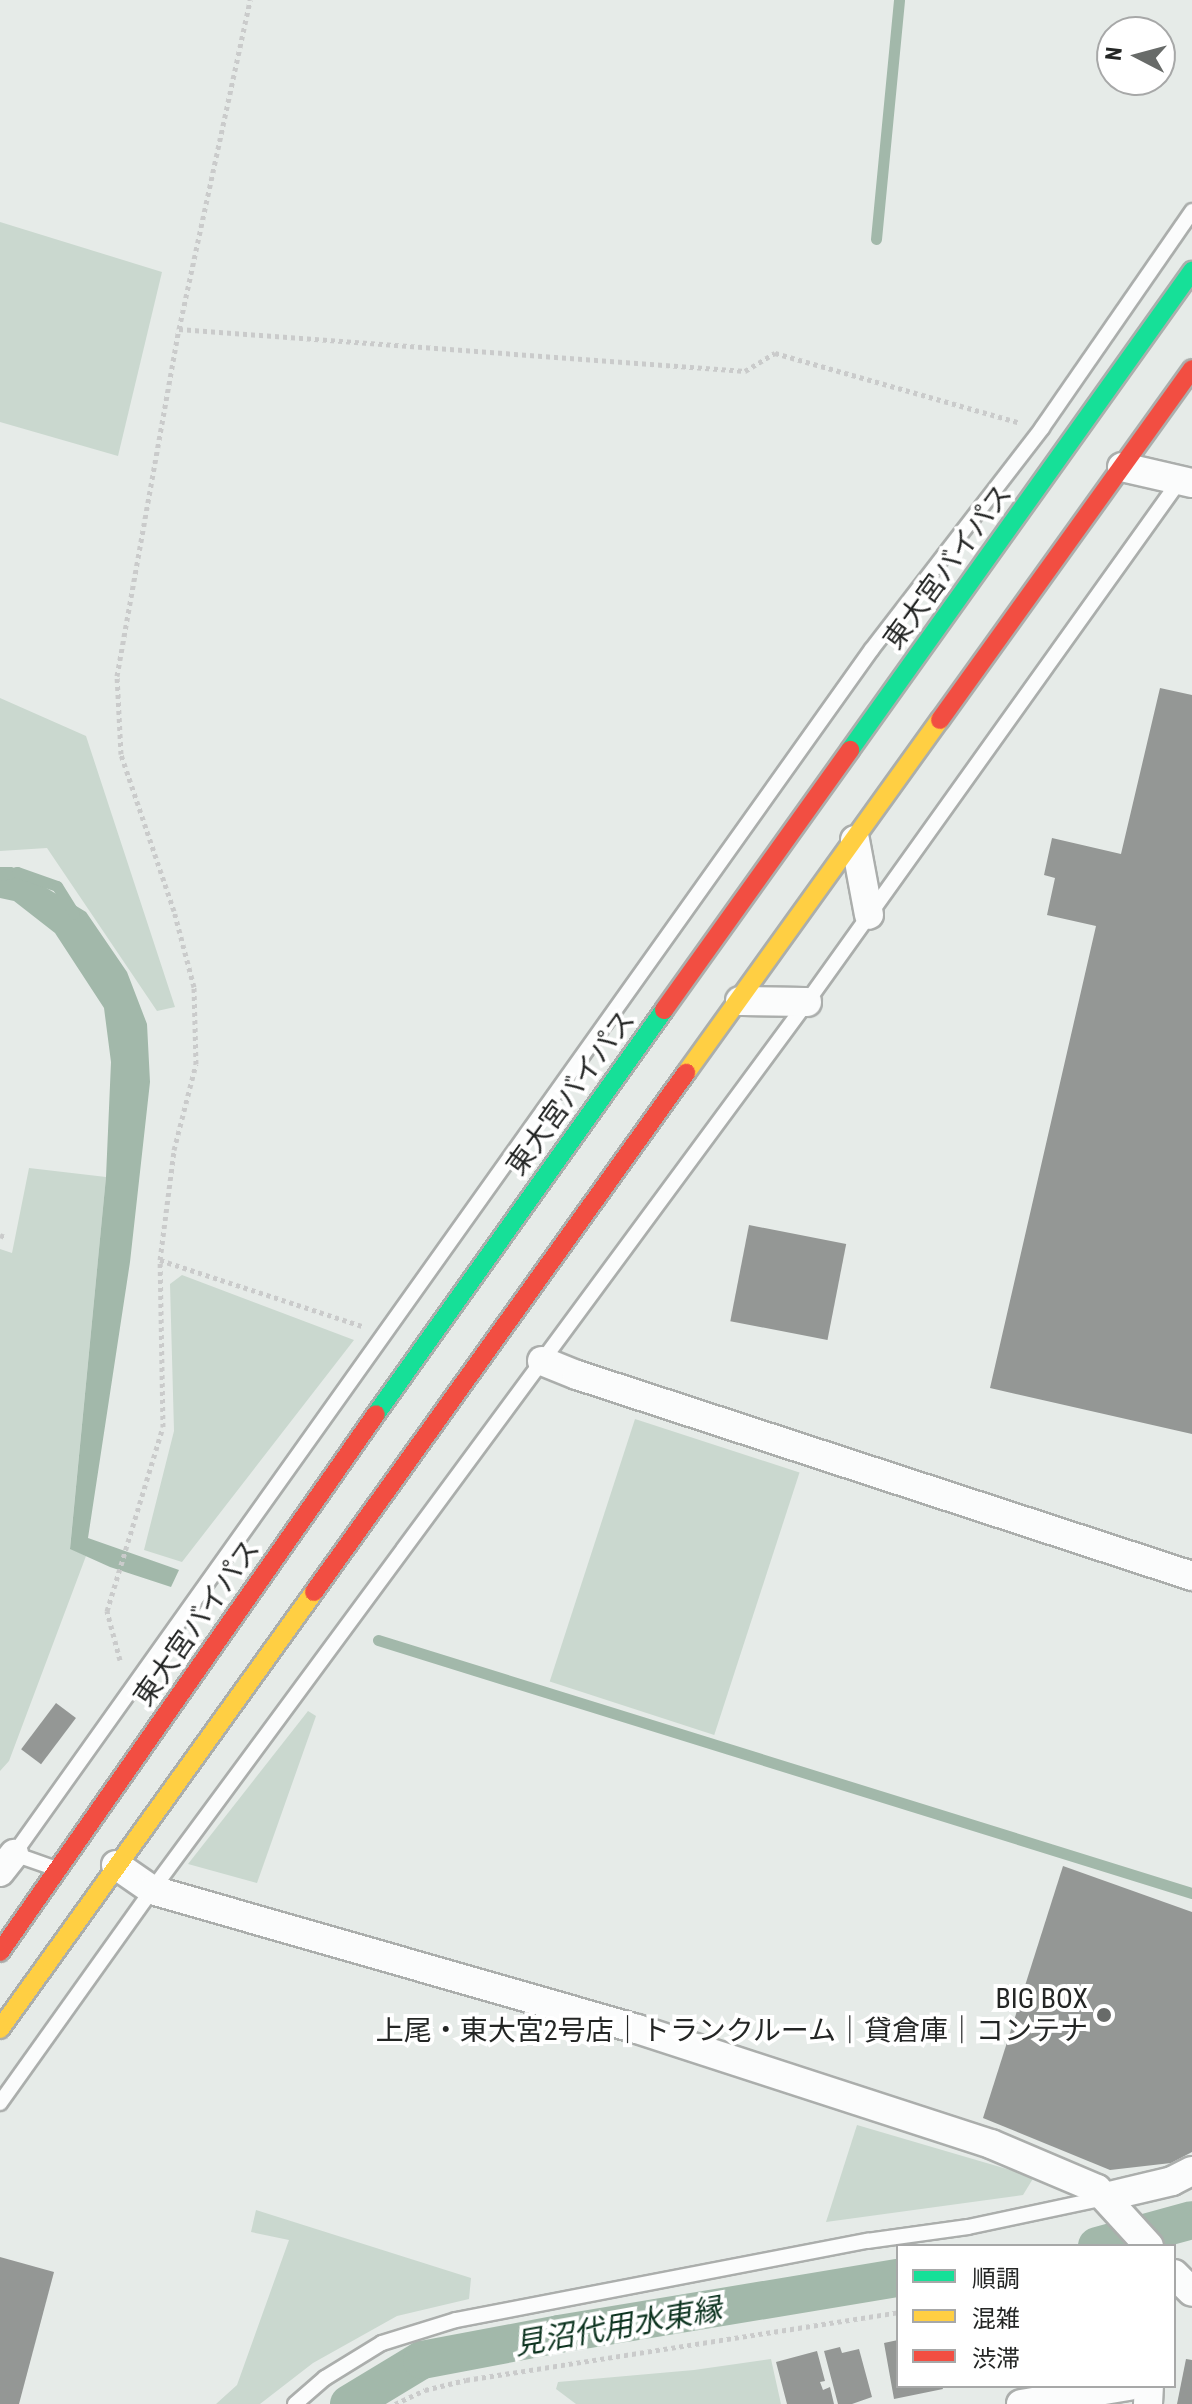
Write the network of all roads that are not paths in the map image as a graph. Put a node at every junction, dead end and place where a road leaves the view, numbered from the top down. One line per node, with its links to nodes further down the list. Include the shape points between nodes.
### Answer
1 (1192, 211): 12 (lane, via 1042,428 872,649)
2 (1192, 271): 14 (highway, 東大宮バイパス, via 438,1326)
3 (1192, 369): 4 (highway)
4 (1122, 467): 5 (street); 6 (highway)
5 (1186, 482): 7 (lane)
6 (855, 840): 7 (street); 8 (highway)
7 (869, 915): 9 (lane)
8 (740, 1001): 9 (street); 13 (highway)
9 (807, 1002): 10 (lane)
10 (542, 1361): 11 (street); 15 (lane)
11 (1192, 1576)
12 (7, 1863): 14 (lane)
13 (116, 1865): 15 (street); 17 (highway)
14 (58, 1870): 16 (highway, 東大宮バイパス)
15 (152, 1890): 18 (lane); 20 (street, via 637,2029 991,2144 1068,2174)
16 (0, 1952)
17 (0, 2029)
18 (0, 2103)
19 (1192, 2171): 20 (street)
20 (1105, 2197): 21 (street); 23 (lane, via 456,2320 382,2343 325,2378)
21 (1147, 2244)
22 (1116, 2388): 24 (street)
23 (295, 2404)
24 (1021, 2404)

